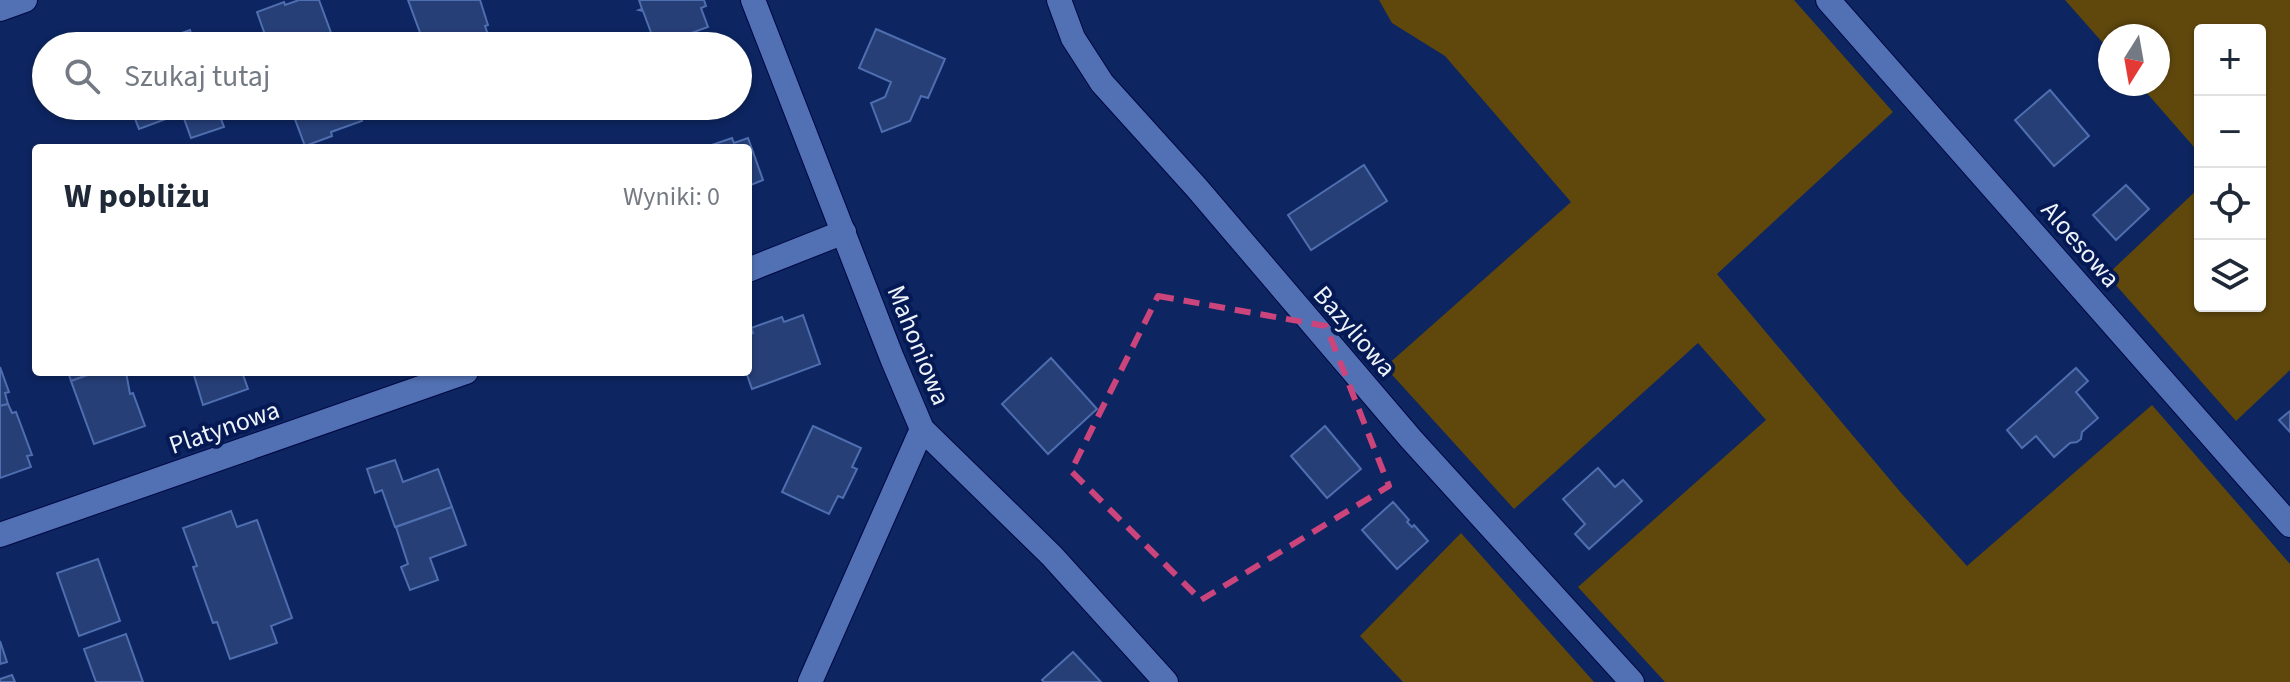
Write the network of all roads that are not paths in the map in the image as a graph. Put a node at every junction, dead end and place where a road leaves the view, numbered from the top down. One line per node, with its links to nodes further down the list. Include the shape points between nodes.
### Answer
1 (25, 0): 5 (street)
2 (753, 0): 6 (street, Mahoniowa)
3 (1059, 0): 14 (street, Bazyliowa, via 1073,38 1102,83 1411,439)
4 (1828, 0): 10 (street, Aloesowa)
5 (0, 9)
6 (844, 232): 7 (street); 9 (street, Mahoniowa)
7 (752, 268)
8 (455, 376): 11 (street, Platynowa)
9 (922, 429): 12 (street); 13 (street, Mahoniowa, via 1052,556)
10 (2290, 525)
11 (0, 535)
12 (810, 682)
13 (1166, 682)
14 (1632, 682)

